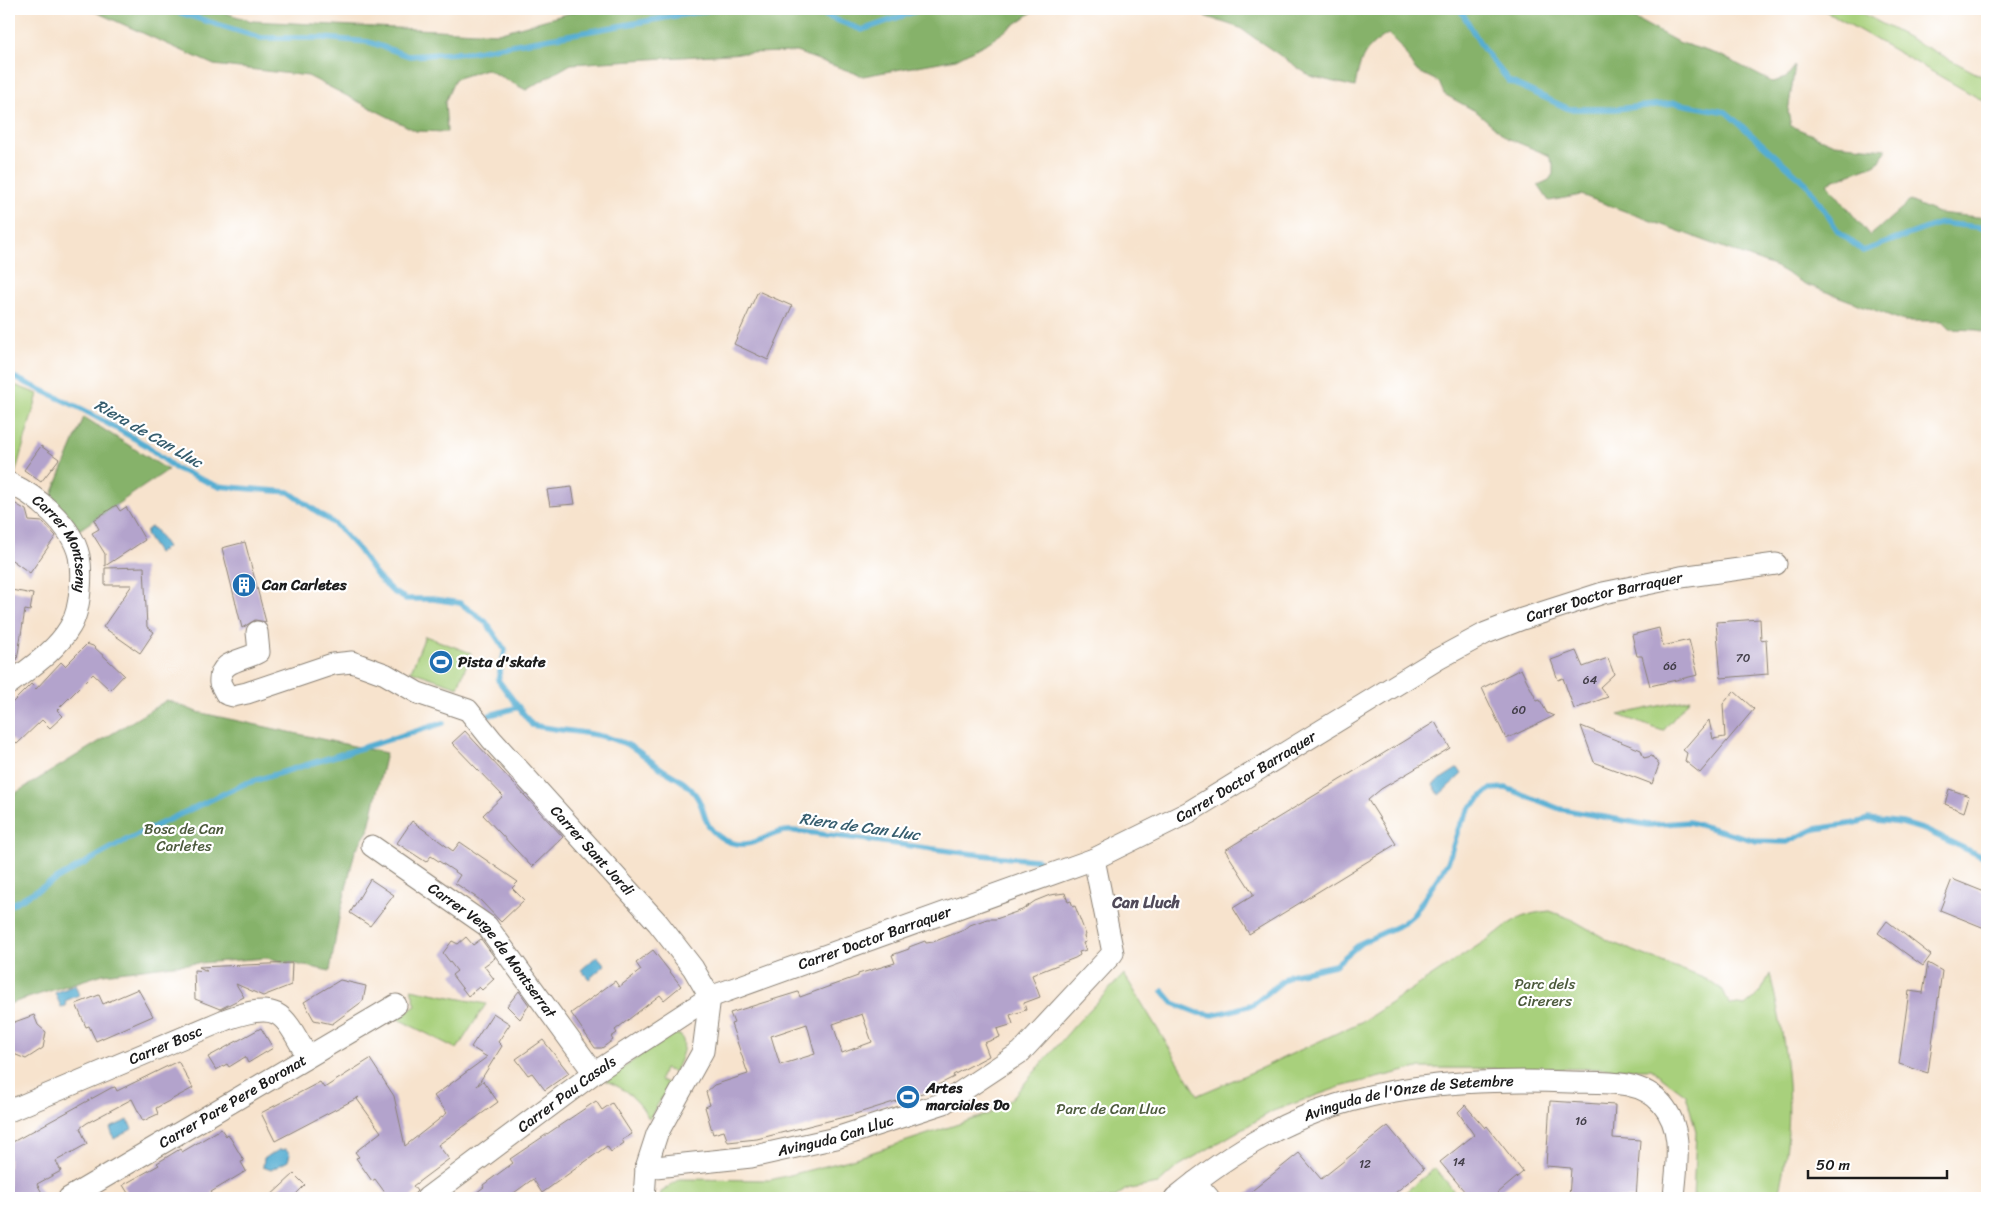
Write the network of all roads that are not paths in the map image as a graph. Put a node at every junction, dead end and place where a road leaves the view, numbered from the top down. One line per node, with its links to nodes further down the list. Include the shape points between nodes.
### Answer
1 (9, 483): 4 (street, Carrer Montseny, via 32,497 64,528 79,555 81,582 79,603 71,626 59,643)
2 (1776, 564): 6 (street, Carrer Doctor Barraquer, via 1680,577 1603,593 1486,634 1438,659 1189,812)
3 (257, 632): 7 (street, Carrer Sant Jordi, via 259,652 231,662 222,671 220,683 226,694 247,693 333,664 352,662 468,710 658,924 693,968)
4 (9, 684)
5 (372, 846): 10 (street, Carrer Verge de Montserrat, via 486,926)
6 (1094, 859): 7 (street, Carrer Doctor Barraquer); 12 (street, Avinguda Can Lluc, via 1113,953 1021,1052 944,1103 836,1138 751,1157)
7 (710, 998): 10 (street, Carrer Pau Casals); 12 (street, via 703,1051 657,1134)
8 (396, 1004): 9 (street, Carrer Pare Pere Boronat)
9 (307, 1056): 11 (street, Carrer Bosc, via 287,1021 279,1015 254,1011); 14 (street, Carrer Pare Pere Boronat)
10 (594, 1073): 15 (street, Carrer Pau Casals)
11 (9, 1111)
12 (646, 1168): 16 (street)
13 (1195, 1182): 17 (street, Avinguda de l'Onze de Setembre); 18 (street); 19 (street, Avinguda de l'Onze de Setembre, via 1266,1134 1346,1103 1396,1090 1532,1081 1597,1083 1642,1088 1662,1104 1676,1128)
14 (69, 1198)
15 (427, 1198)
16 (644, 1198)
17 (1175, 1198)
18 (1209, 1198)
19 (1674, 1198)

